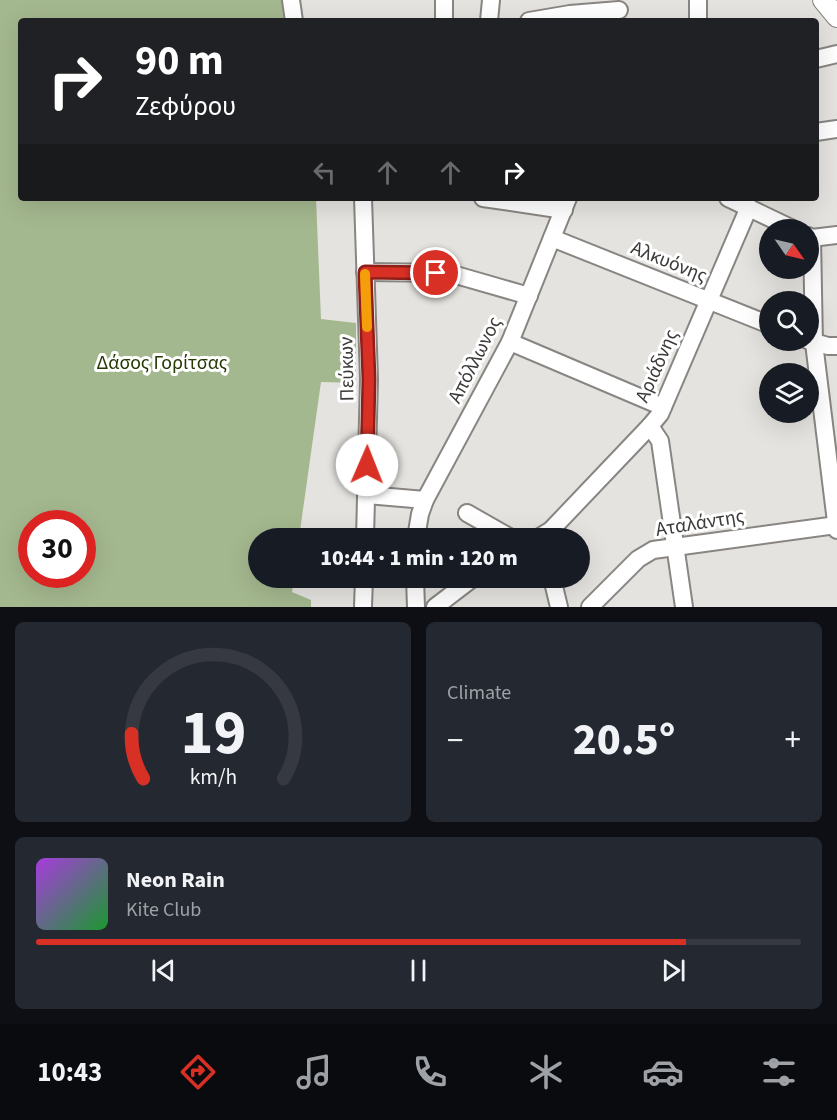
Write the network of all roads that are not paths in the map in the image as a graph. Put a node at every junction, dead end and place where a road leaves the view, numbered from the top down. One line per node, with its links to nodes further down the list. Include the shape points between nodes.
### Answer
1 (291, 0): 9 (street)
2 (444, 0): 10 (street)
3 (491, 0): 11 (street)
4 (699, 0): 13 (street)
5 (823, 0): 8 (street)
6 (571, 7): 7 (street); 12 (street)
7 (619, 10)
8 (837, 17)
9 (294, 18)
10 (444, 18)
11 (489, 18)
12 (538, 18)
13 (698, 18)
14 (837, 54): 15 (street)
15 (819, 58)
16 (837, 129): 17 (street)
17 (819, 132)
18 (363, 201): 27 (street, Πεύκων)
19 (524, 201): 21 (street)
20 (735, 201): 22 (street)
21 (566, 204): 26 (street, Απόλλωνος)
22 (749, 207): 23 (street); 29 (street, Αριάδνης)
23 (773, 219)
24 (837, 235): 25 (street)
25 (819, 236)
26 (552, 238): 28 (street, Απόλλωνος); 29 (street, Αλκυόνης)
27 (365, 272): 28 (street, via 449,273); 37 (street, Πεύκων, via 369,379)
28 (529, 296): 31 (street, Απόλλωνος)
29 (708, 301): 30 (street, Αλκυόνης); 35 (street, Αριάδνης)
30 (759, 321)
31 (510, 342): 35 (street); 38 (street, Απόλλωνος)
32 (819, 343): 33 (street)
33 (837, 346)
34 (812, 351): 40 (street)
35 (663, 407): 36 (street, Αριάδνης)
36 (650, 426): 44 (street, Αριάδνης); 45 (street, via 660,441)
37 (367, 495): 38 (street); 41 (street, Πεύκων)
38 (425, 500): 42 (street, Απόλλωνος)
39 (467, 513): 43 (street)
40 (837, 527): 45 (street, Αταλάντης)
41 (365, 528)
42 (418, 528)
43 (493, 528)
44 (553, 528)
45 (675, 546): 54 (street, Αταλάντης, via 644,554); 55 (street)
46 (364, 588): 50 (street)
47 (415, 588): 51 (street)
48 (460, 588): 52 (street)
49 (554, 588): 53 (street)
50 (363, 607)
51 (416, 607)
52 (435, 607)
53 (559, 607)
54 (590, 607)
55 (684, 607)

